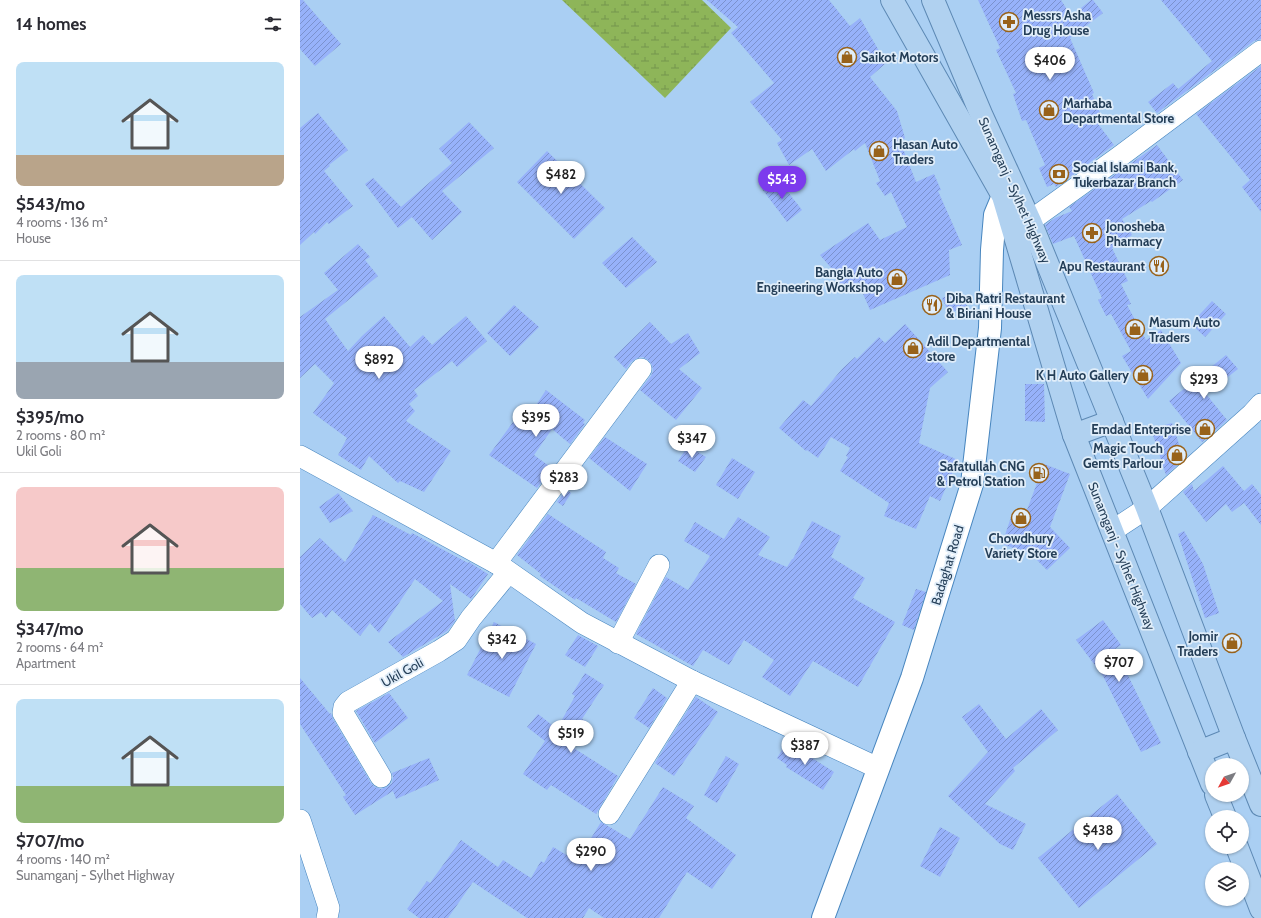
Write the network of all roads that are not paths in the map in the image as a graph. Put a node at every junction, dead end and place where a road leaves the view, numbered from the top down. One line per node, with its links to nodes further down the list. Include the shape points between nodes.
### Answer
1 (892, 0): 4 (main road, Sunamganj - Sylhet Highway)
2 (933, 0): 4 (main road, Sunamganj - Sylhet Highway, via 981,114)
3 (1261, 51): 5 (street)
4 (1008, 190): 5 (main road, Sunamganj - Sylhet Highway); 9 (main road, Sunamganj - Sylhet Highway); 20 (main road, Badaghat Road, via 995,215 990,328 972,484 912,678)
5 (1030, 221): 8 (main road, Sunamganj - Sylhet Highway)
6 (641, 369): 14 (street, Ukil Goli)
7 (1261, 404): 11 (street)
8 (1112, 421): 9 (main road); 11 (main road, Sunamganj - Sylhet Highway)
9 (1074, 435): 12 (main road, Sunamganj - Sylhet Highway)
10 (300, 456): 14 (street)
11 (1147, 508): 12 (street); 17 (main road, Sunamganj - Sylhet Highway)
12 (1112, 531): 18 (main road, Sunamganj - Sylhet Highway)
13 (659, 565): 15 (street)
14 (502, 568): 15 (street, via 582,623); 21 (street, Ukil Goli, via 456,640 348,702 344,707 343,713)
15 (618, 643): 16 (street)
16 (692, 681): 20 (street); 23 (street)
17 (1234, 738): 18 (main road); 22 (main road, Sunamganj - Sylhet Highway)
18 (1199, 752): 19 (main road, Sunamganj - Sylhet Highway)
19 (1205, 767)
20 (878, 768): 28 (main road, Badaghat Road)
21 (381, 776)
22 (1261, 805)
23 (609, 814)
24 (300, 820): 27 (street, via 330,908)
25 (1240, 854): 26 (main road)
26 (1261, 909)
27 (327, 918)
28 (823, 918)

